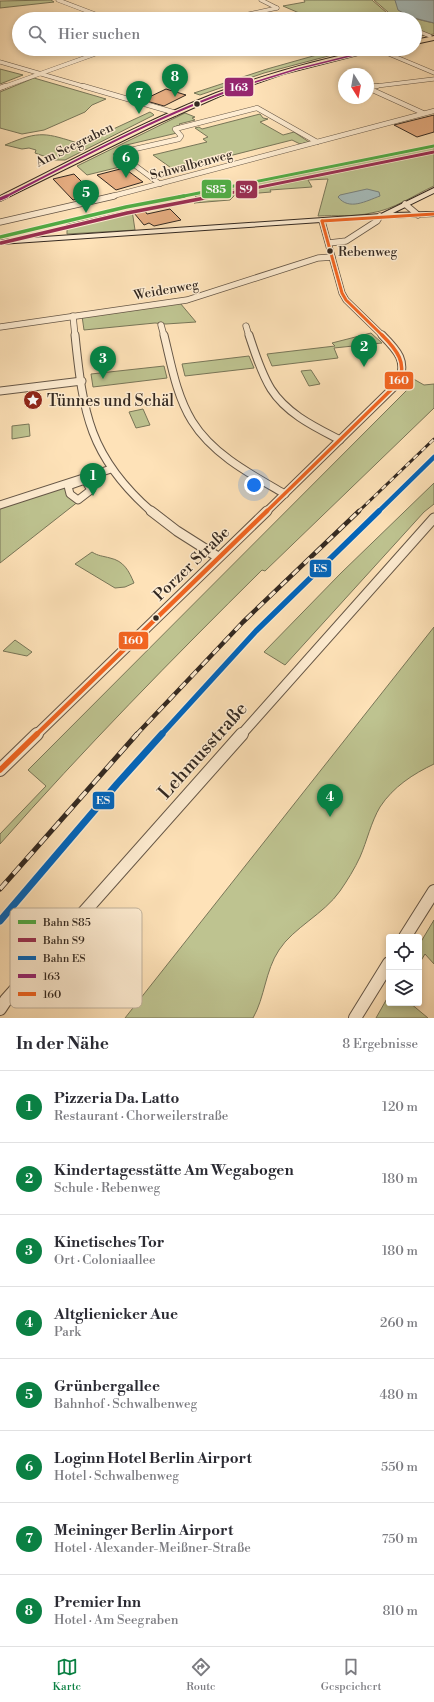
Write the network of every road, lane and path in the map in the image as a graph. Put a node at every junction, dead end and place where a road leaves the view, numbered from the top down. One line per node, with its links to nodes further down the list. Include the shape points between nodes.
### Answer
1 (58, 0): 3 (street)
2 (261, 0): 4 (street, via 277,8)
3 (90, 12)
4 (258, 12)
5 (422, 33): 6 (street)
6 (433, 37): 7 (main road)
7 (422, 39)
8 (88, 56): 14 (street)
9 (335, 56): 22 (main road, Am Seegraben, via 266,74 198,99)
10 (344, 56): 22 (main road, Am Seegraben, via 274,75)
11 (394, 56): 15 (street)
12 (0, 62): 14 (street)
13 (0, 66): 16 (street)
14 (38, 73): 16 (street); 22 (street)
15 (434, 73)
16 (33, 75): 19 (street); 22 (street)
17 (434, 79): 18 (street)
18 (374, 86)
19 (0, 88)
20 (374, 90): 23 (street)
21 (434, 110): 23 (street, Schwalbenweg)
22 (170, 113): 27 (main road, Am Seegraben); 28 (main road, Am Seegraben)
23 (424, 113): 24 (street, Schwalbenweg)
24 (317, 142): 25 (street, Schwalbenweg); 25 (street, via 257,108 176,127 175,130 181,136 179,138 122,154)
25 (160, 184): 34 (street, Schwalbenweg)
26 (434, 190): 29 (street)
27 (0, 193)
28 (0, 199)
29 (405, 204): 31 (street); 32 (street)
30 (434, 214): 31 (street)
31 (418, 215): 32 (street)
32 (380, 216): 33 (street); 36 (street, via 346,241)
33 (322, 221): 35 (street); 36 (street)
34 (0, 222)
35 (0, 242)
36 (329, 243): 37 (street)
37 (332, 257): 38 (street, Weidenweg, via 318,258 187,300); 44 (street, Porzer Straße, via 344,296 399,355 403,370 396,384)
38 (73, 316): 41 (street, Weidenweg); 42 (street)
39 (161, 325): 46 (street, via 185,408 194,423 229,460)
40 (246, 326): 44 (street, via 271,388 280,400 306,423)
41 (0, 327)
42 (82, 382): 43 (street); 45 (street, via 88,420)
43 (0, 391)
44 (340, 440): 46 (street, Porzer Straße)
45 (111, 469): 47 (street); 49 (street, via 133,495 155,515)
46 (285, 494): 49 (street, Porzer Straße)
47 (0, 504)
48 (434, 518): 52 (street, Lehmusstraße)
49 (218, 557): 50 (street, Porzer Straße)
50 (0, 770)
51 (434, 891): 53 (street)
52 (88, 908)
53 (407, 934)
54 (386, 968): 57 (street)
55 (10, 995): 56 (street, Lehmusstraße)
56 (0, 1009)
57 (355, 1018)

